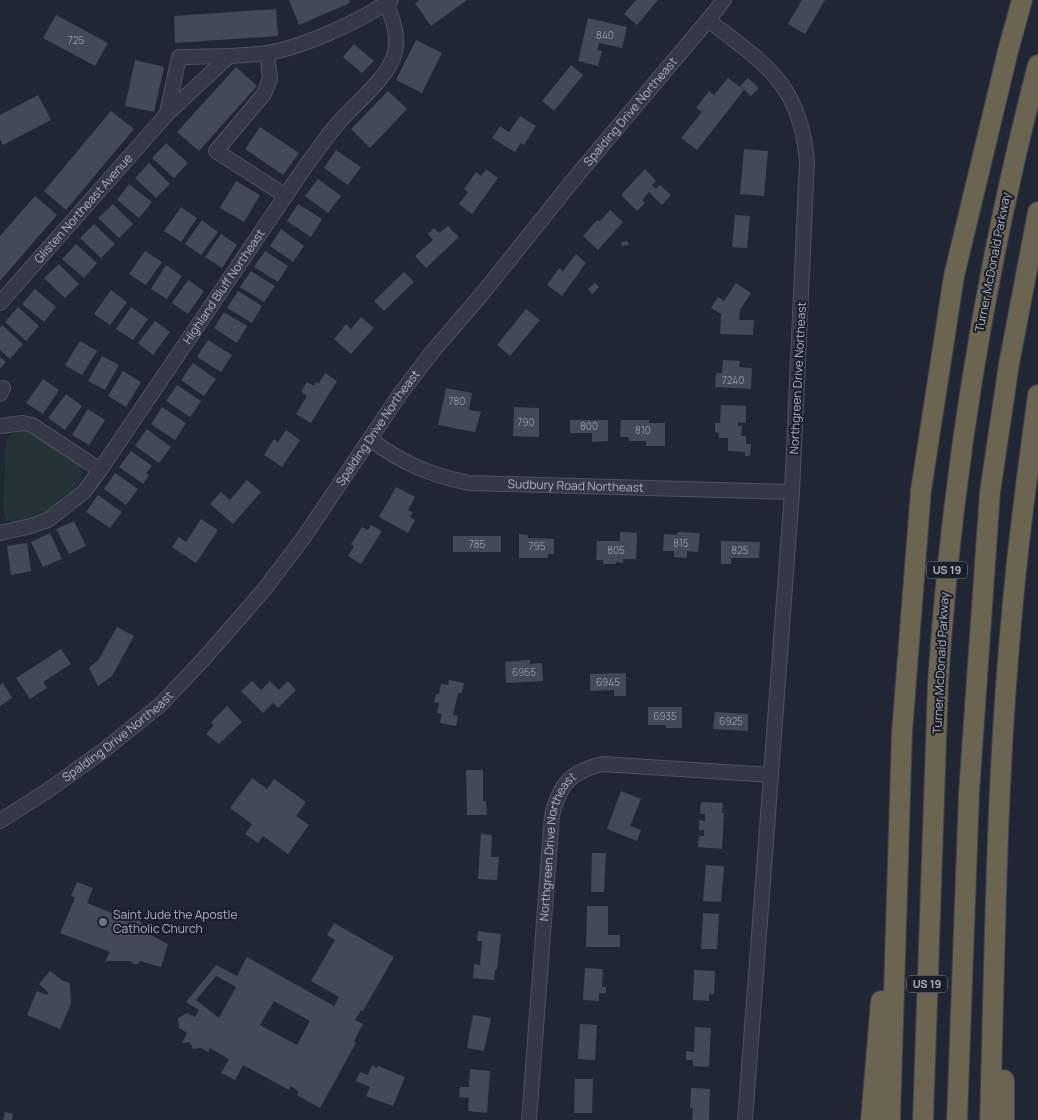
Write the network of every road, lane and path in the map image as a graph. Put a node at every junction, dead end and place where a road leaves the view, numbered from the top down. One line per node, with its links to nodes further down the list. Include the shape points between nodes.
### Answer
1 (724, 0): 4 (street, Spalding Drive Northeast)
2 (1022, 0): 20 (highway, via 954,276 921,490 902,732)
3 (386, 1): 5 (street, Glisten Northeast Avenue, via 340,28); 9 (street, Highland Bluff Northeast, via 397,41 394,58 338,123)
4 (708, 20): 14 (street, Spalding Drive Northeast, via 433,351); 16 (street, Northgreen Drive Northeast, via 778,78 796,106 805,138 805,227)
5 (267, 53): 6 (street, Glisten Northeast Avenue); 9 (street, via 270,79 264,94 216,151)
6 (229, 56): 8 (street, Glisten Northeast Avenue); 8 (street, Glisten Northeast Avenue, via 179,57)
7 (1038, 65): 26 (highway, Turner McDonald Parkway / US 19, via 986,294 964,422 948,553 938,683)
8 (167, 114): 11 (street, Glisten Northeast Avenue)
9 (286, 196): 15 (street, Highland Bluff Northeast)
10 (1038, 212): 27 (highway, US 19, via 1009,364 990,492 969,793)
11 (0, 304)
12 (1038, 395): 21 (highway, via 1012,614 1000,797)
13 (0, 426): 15 (street, via 32,425)
14 (370, 439): 16 (street, Sudbury Road Northeast, via 415,467 469,483); 19 (street, Spalding Drive Northeast, via 263,591 160,704 47,792)
15 (100, 470): 17 (street, Highland Bluff Northeast, via 84,492 48,520)
16 (792, 492): 18 (street, Northgreen Drive Northeast)
17 (0, 533)
18 (771, 775): 22 (street, Northgreen Drive Northeast, via 602,764 575,775 564,785 552,815); 23 (street, Northgreen Drive Northeast)
19 (0, 821)
20 (897, 855): 24 (highway); 25 (highway)
21 (995, 949): 28 (highway); 29 (highway, via 1002,980)
22 (529, 1120)
23 (746, 1120)
24 (871, 1120)
25 (890, 1120)
26 (922, 1120)
27 (957, 1120)
28 (990, 1120)
29 (1004, 1120)

